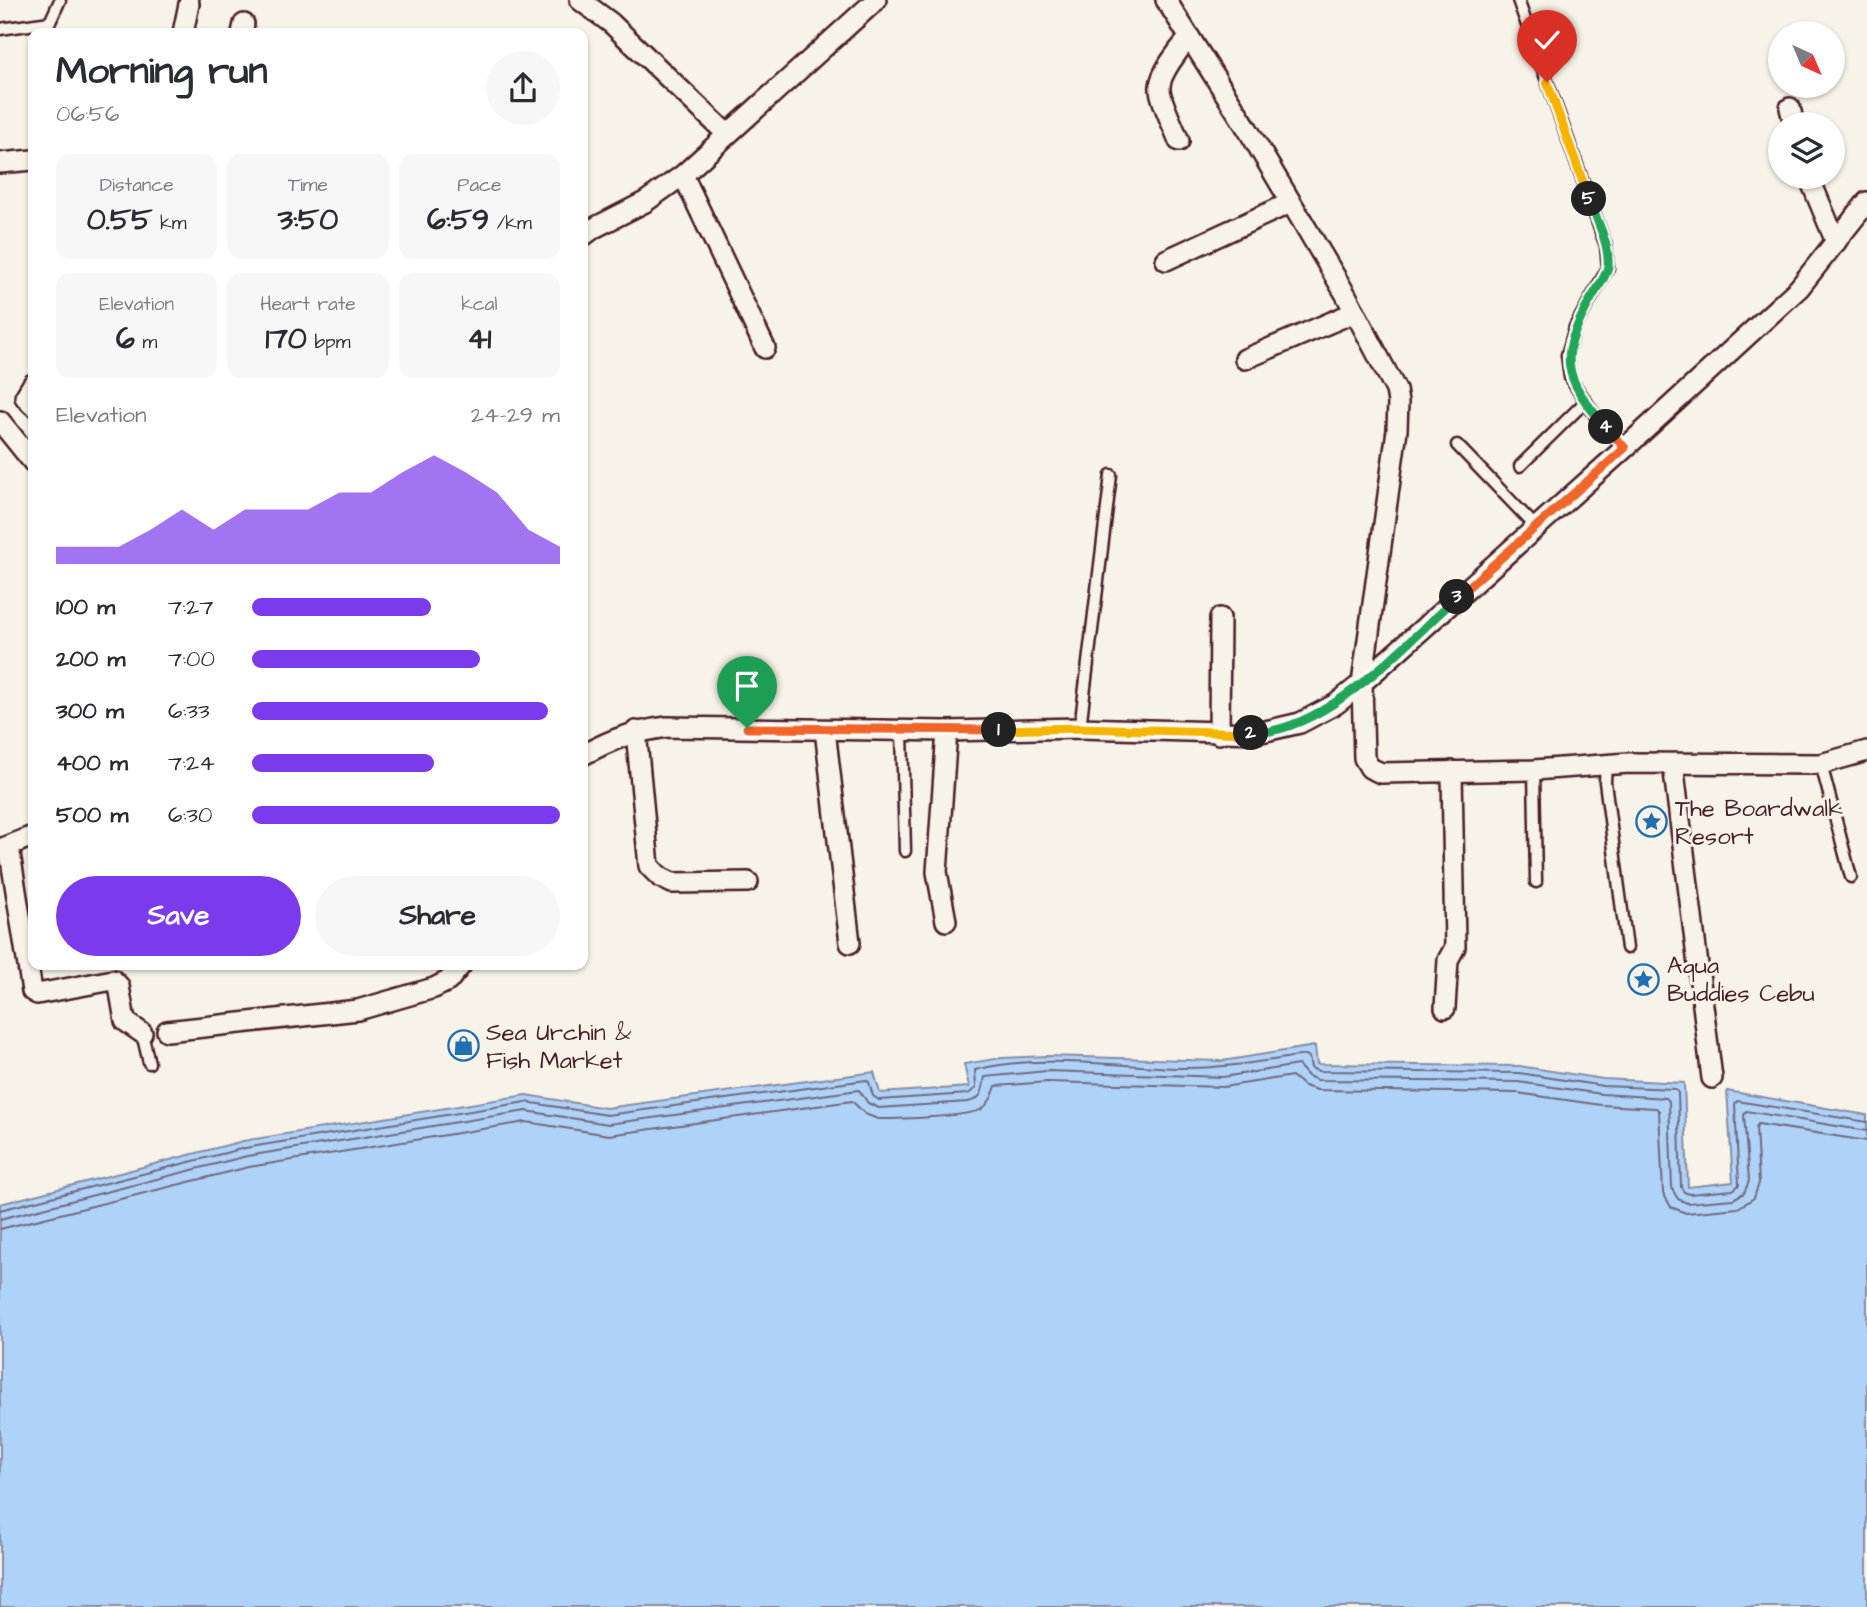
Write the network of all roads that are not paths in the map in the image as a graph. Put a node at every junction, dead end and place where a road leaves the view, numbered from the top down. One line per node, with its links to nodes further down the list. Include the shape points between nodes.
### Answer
1 (60, 0): 8 (lane, via 50,22)
2 (580, 0): 10 (street, via 611,23)
3 (876, 0): 10 (street)
4 (1166, 0): 9 (street)
5 (1518, 0): 24 (lane, via 1606,246 1608,268 1575,327 1567,355 1570,378)
6 (189, 4): 7 (street)
7 (184, 28)
8 (0, 29)
9 (1189, 38): 11 (street, via 1166,70 1160,90); 17 (street)
10 (727, 134): 14 (street)
11 (1179, 141)
12 (28, 160): 13 (street)
13 (0, 163)
14 (683, 175): 18 (street, via 645,202); 22 (street)
15 (1814, 189): 19 (street)
16 (1867, 202): 19 (street)
17 (1290, 203): 20 (street); 21 (street)
18 (588, 229)
19 (1836, 242): 27 (street, via 1799,288)
20 (1166, 260)
21 (1355, 312): 23 (street); 33 (street, via 1398,402)
22 (765, 348)
23 (1245, 359)
24 (1586, 401): 27 (lane); 29 (lane)
25 (0, 421): 28 (street)
26 (1457, 444): 31 (lane)
27 (1625, 448): 31 (street)
28 (28, 456)
29 (1520, 466)
30 (1111, 475): 34 (lane)
31 (1535, 526): 33 (street)
32 (1220, 618): 39 (street)
33 (1362, 683): 39 (street, via 1336,704 1300,723 1257,733); 46 (street, via 1364,758 1370,768 1381,773)
34 (1080, 728): 38 (street); 39 (street)
35 (825, 730): 36 (street, via 667,727); 37 (street); 54 (street)
36 (636, 731): 41 (street); 51 (street, via 649,866 672,883)
37 (902, 731): 38 (street); 49 (lane)
38 (947, 731): 53 (street, via 937,872)
39 (1219, 734)
40 (1867, 751): 44 (street)
41 (588, 752)
42 (1606, 764): 43 (street); 45 (street); 55 (lane)
43 (1673, 764): 44 (street); 63 (street)
44 (1821, 764): 50 (lane)
45 (1534, 770): 46 (street); 52 (lane)
46 (1452, 771): 59 (street, via 1455,947 1448,960)
47 (28, 838): 48 (street)
48 (5, 848): 56 (street)
49 (905, 851)
50 (1851, 877)
51 (748, 882)
52 (1536, 882)
53 (946, 921)
54 (850, 943)
55 (1627, 948)
56 (28, 970)
57 (28, 970): 61 (street, via 32,991 37,994 113,980 119,986 125,1021)
58 (446, 972): 60 (street, via 434,988 358,1010)
59 (1445, 1008)
60 (167, 1031)
61 (142, 1033): 62 (lane)
62 (149, 1063)
63 (1712, 1078)

